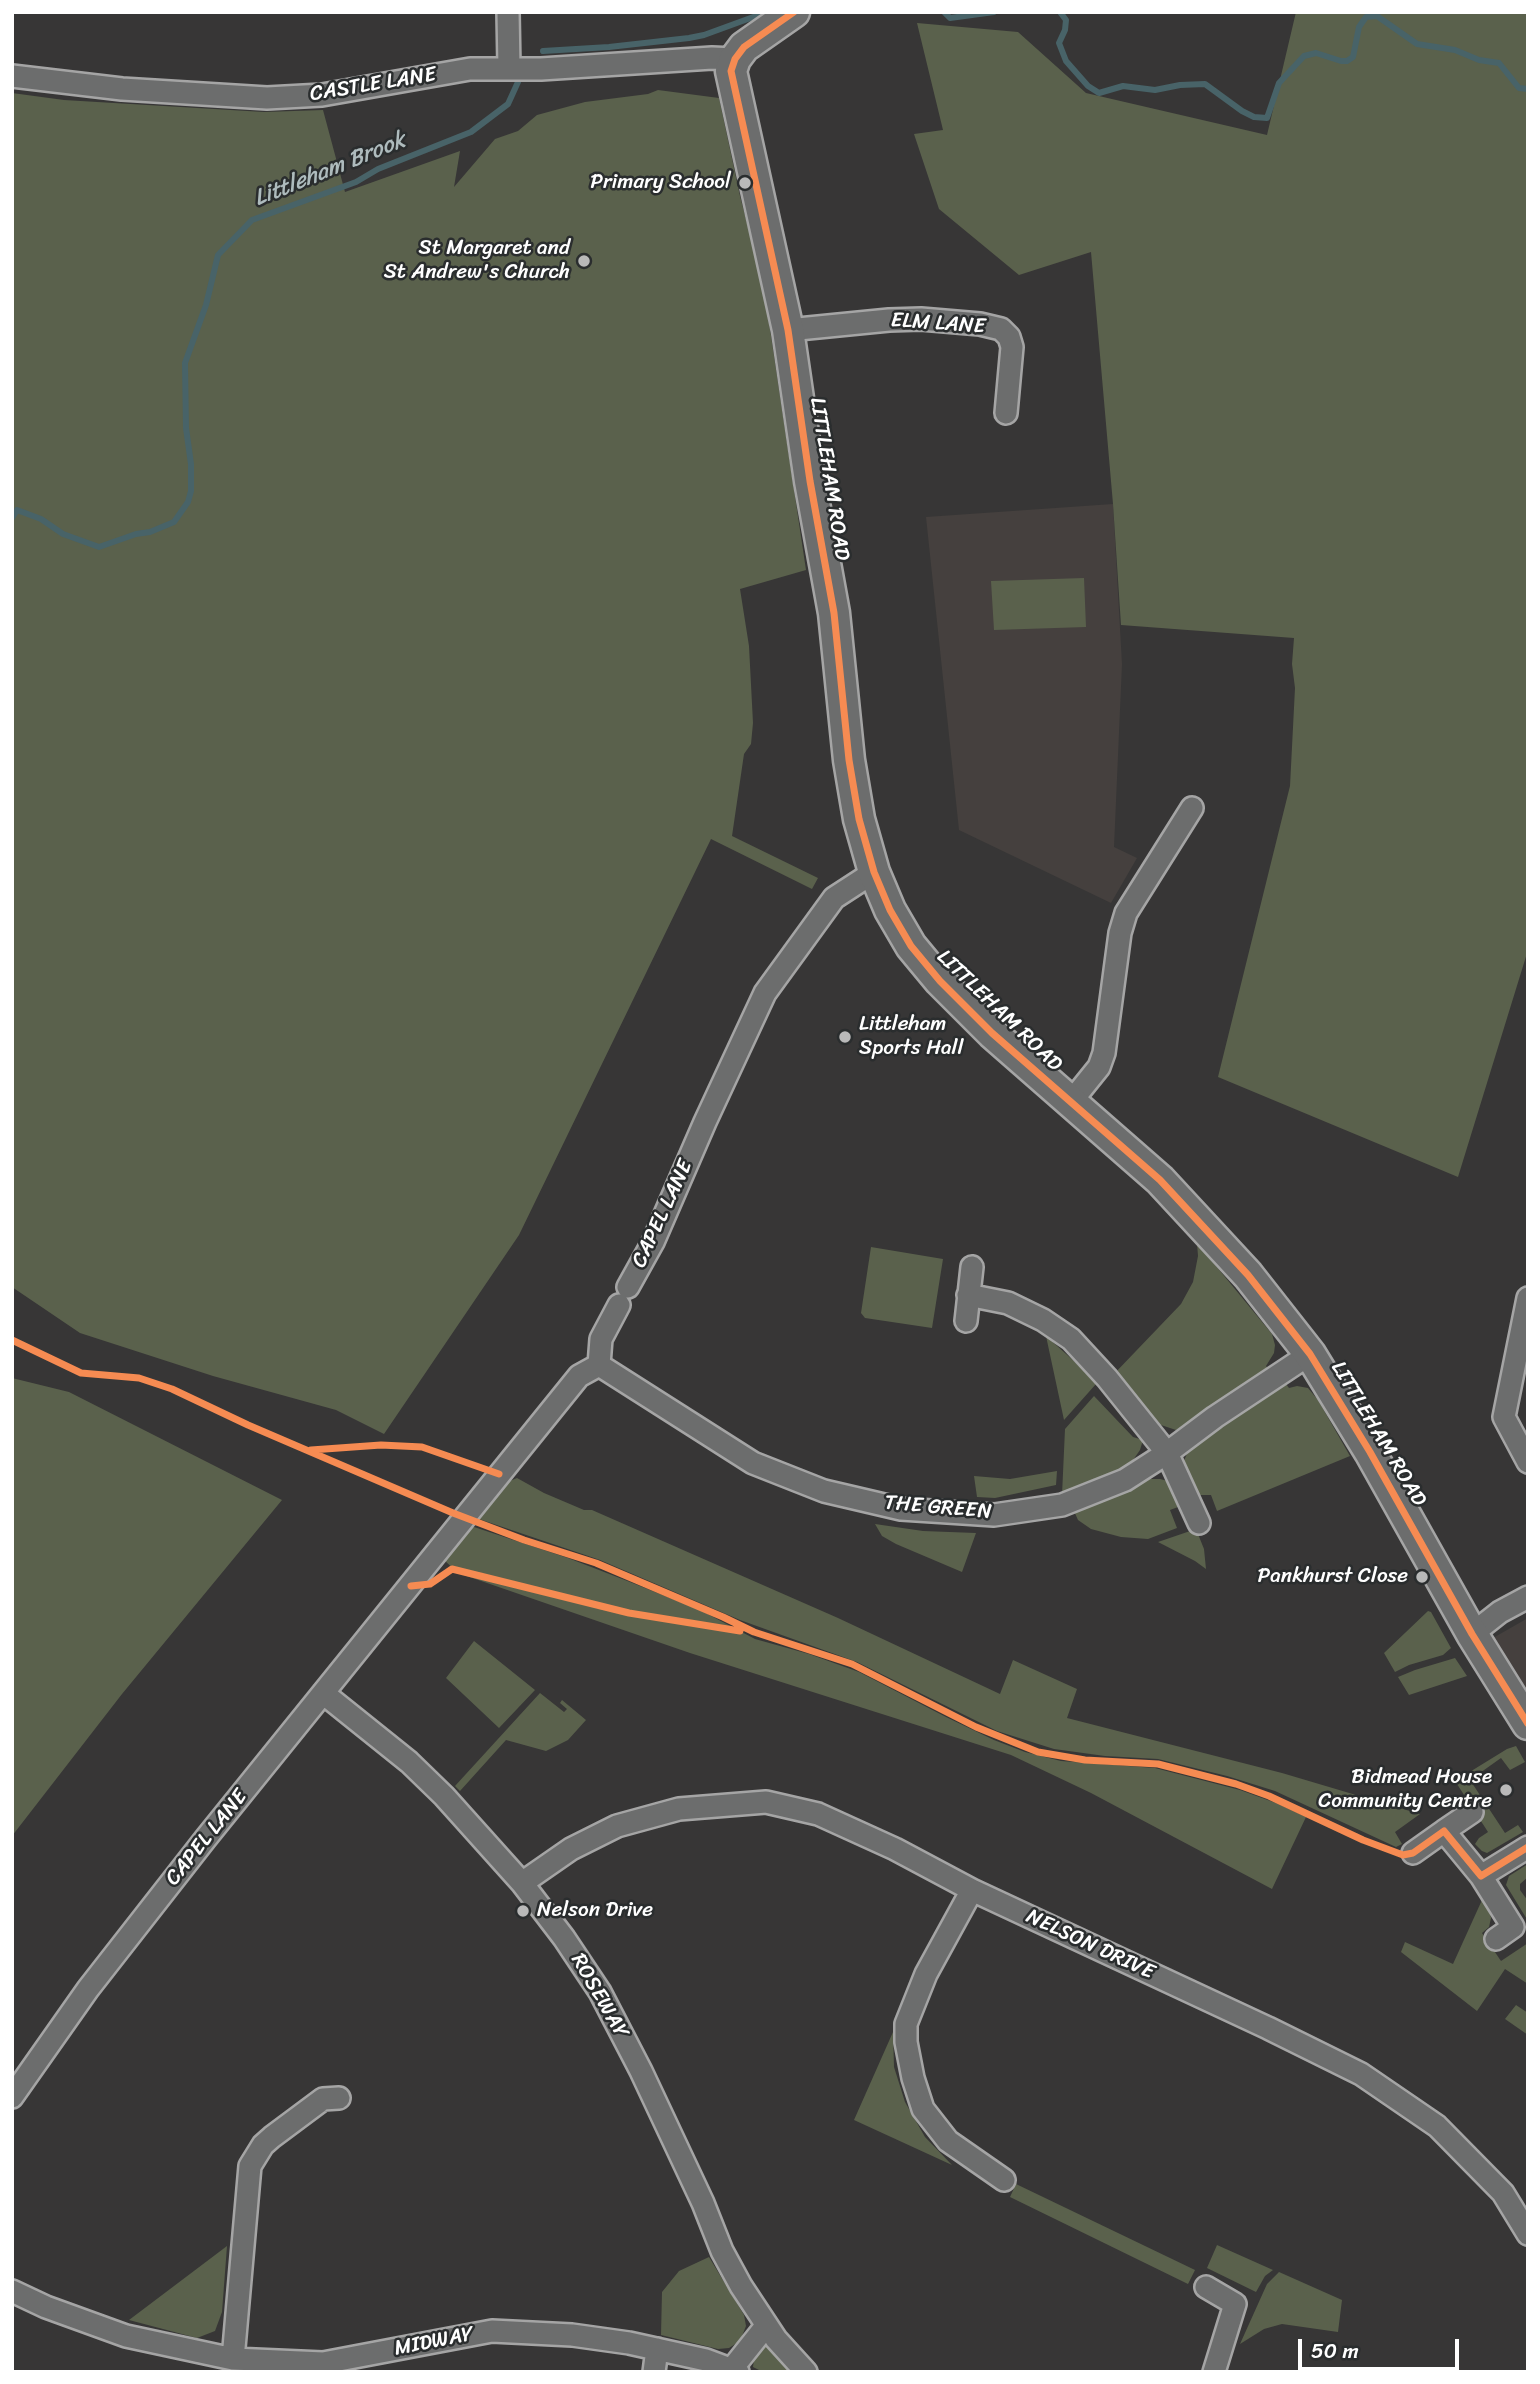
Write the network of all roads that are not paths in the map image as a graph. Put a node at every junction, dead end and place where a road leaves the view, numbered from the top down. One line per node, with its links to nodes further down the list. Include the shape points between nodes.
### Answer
1 (508, 12): 4 (street)
2 (794, 12): 3 (street, via 744,47)
3 (735, 59): 4 (street, CASTLE LANE); 6 (street, LITTLEHAM ROAD, via 731,71)
4 (509, 68): 5 (street, CASTLE LANE, via 470,69 322,95 267,98)
5 (12, 76)
6 (788, 330): 7 (street, ELM LANE, via 921,319 1001,329 1012,347); 9 (street, LITTLEHAM ROAD, via 834,612 849,760)
7 (1006, 413)
8 (1192, 808): 10 (street, via 1126,913 1104,1053)
9 (874, 872): 10 (street, LITTLEHAM ROAD, via 911,946 940,981); 16 (street, CAPEL LANE, via 834,898 765,993 653,1241 601,1339)
10 (1070, 1103): 15 (street, LITTLEHAM ROAD, via 1160,1180 1248,1275)
11 (972, 1267): 12 (street)
12 (968, 1295): 14 (street); 17 (street, via 1007,1303 1071,1339)
13 (1528, 1298): 18 (street, via 1504,1417)
14 (966, 1321)
15 (1310, 1354): 17 (street, THE GREEN); 21 (street, LITTLEHAM ROAD)
16 (599, 1365): 17 (street, THE GREEN, via 753,1463 824,1491 901,1509 994,1515 1062,1505 1125,1480); 22 (street, CAPEL LANE, via 579,1376)
17 (1167, 1453): 19 (street)
18 (1528, 1462)
19 (1199, 1523)
20 (1528, 1597): 21 (street)
21 (1472, 1634): 23 (street, LITTLEHAM ROAD)
22 (323, 1693): 29 (street, ROSEWAY, via 418,1771); 32 (street, CAPEL LANE, via 88,1989)
23 (1528, 1724)
24 (1472, 1812): 25 (street)
25 (1444, 1831): 27 (street); 28 (street)
26 (1528, 1847): 28 (street)
27 (1413, 1853)
28 (1481, 1876): 31 (street, via 1513,1927)
29 (522, 1883): 30 (street, NELSON DRIVE, via 571,1849 617,1826 679,1809 766,1802 818,1814); 38 (street, ROSEWAY, via 600,1992 666,2121 722,2251)
30 (972, 1890): 34 (street, via 926,1974 906,2024 906,2042 923,2109 948,2141); 35 (street, NELSON DRIVE, via 1361,2074 1437,2126 1503,2193)
31 (1496, 1938)
32 (12, 2097)
33 (339, 2098): 40 (street, via 323,2099 272,2137 250,2166)
34 (1004, 2180)
35 (1528, 2234)
36 (1206, 2287): 44 (street, via 1235,2304)
37 (12, 2291): 40 (street, MIDWAY, via 126,2336)
38 (766, 2326): 41 (street); 43 (street, ROSEWAY)
39 (657, 2349): 40 (street, MIDWAY, via 572,2335 492,2331 323,2363); 41 (street, MIDWAY); 42 (street)
40 (233, 2359)
41 (734, 2371)
42 (654, 2372)
43 (806, 2372)
44 (1214, 2372)

